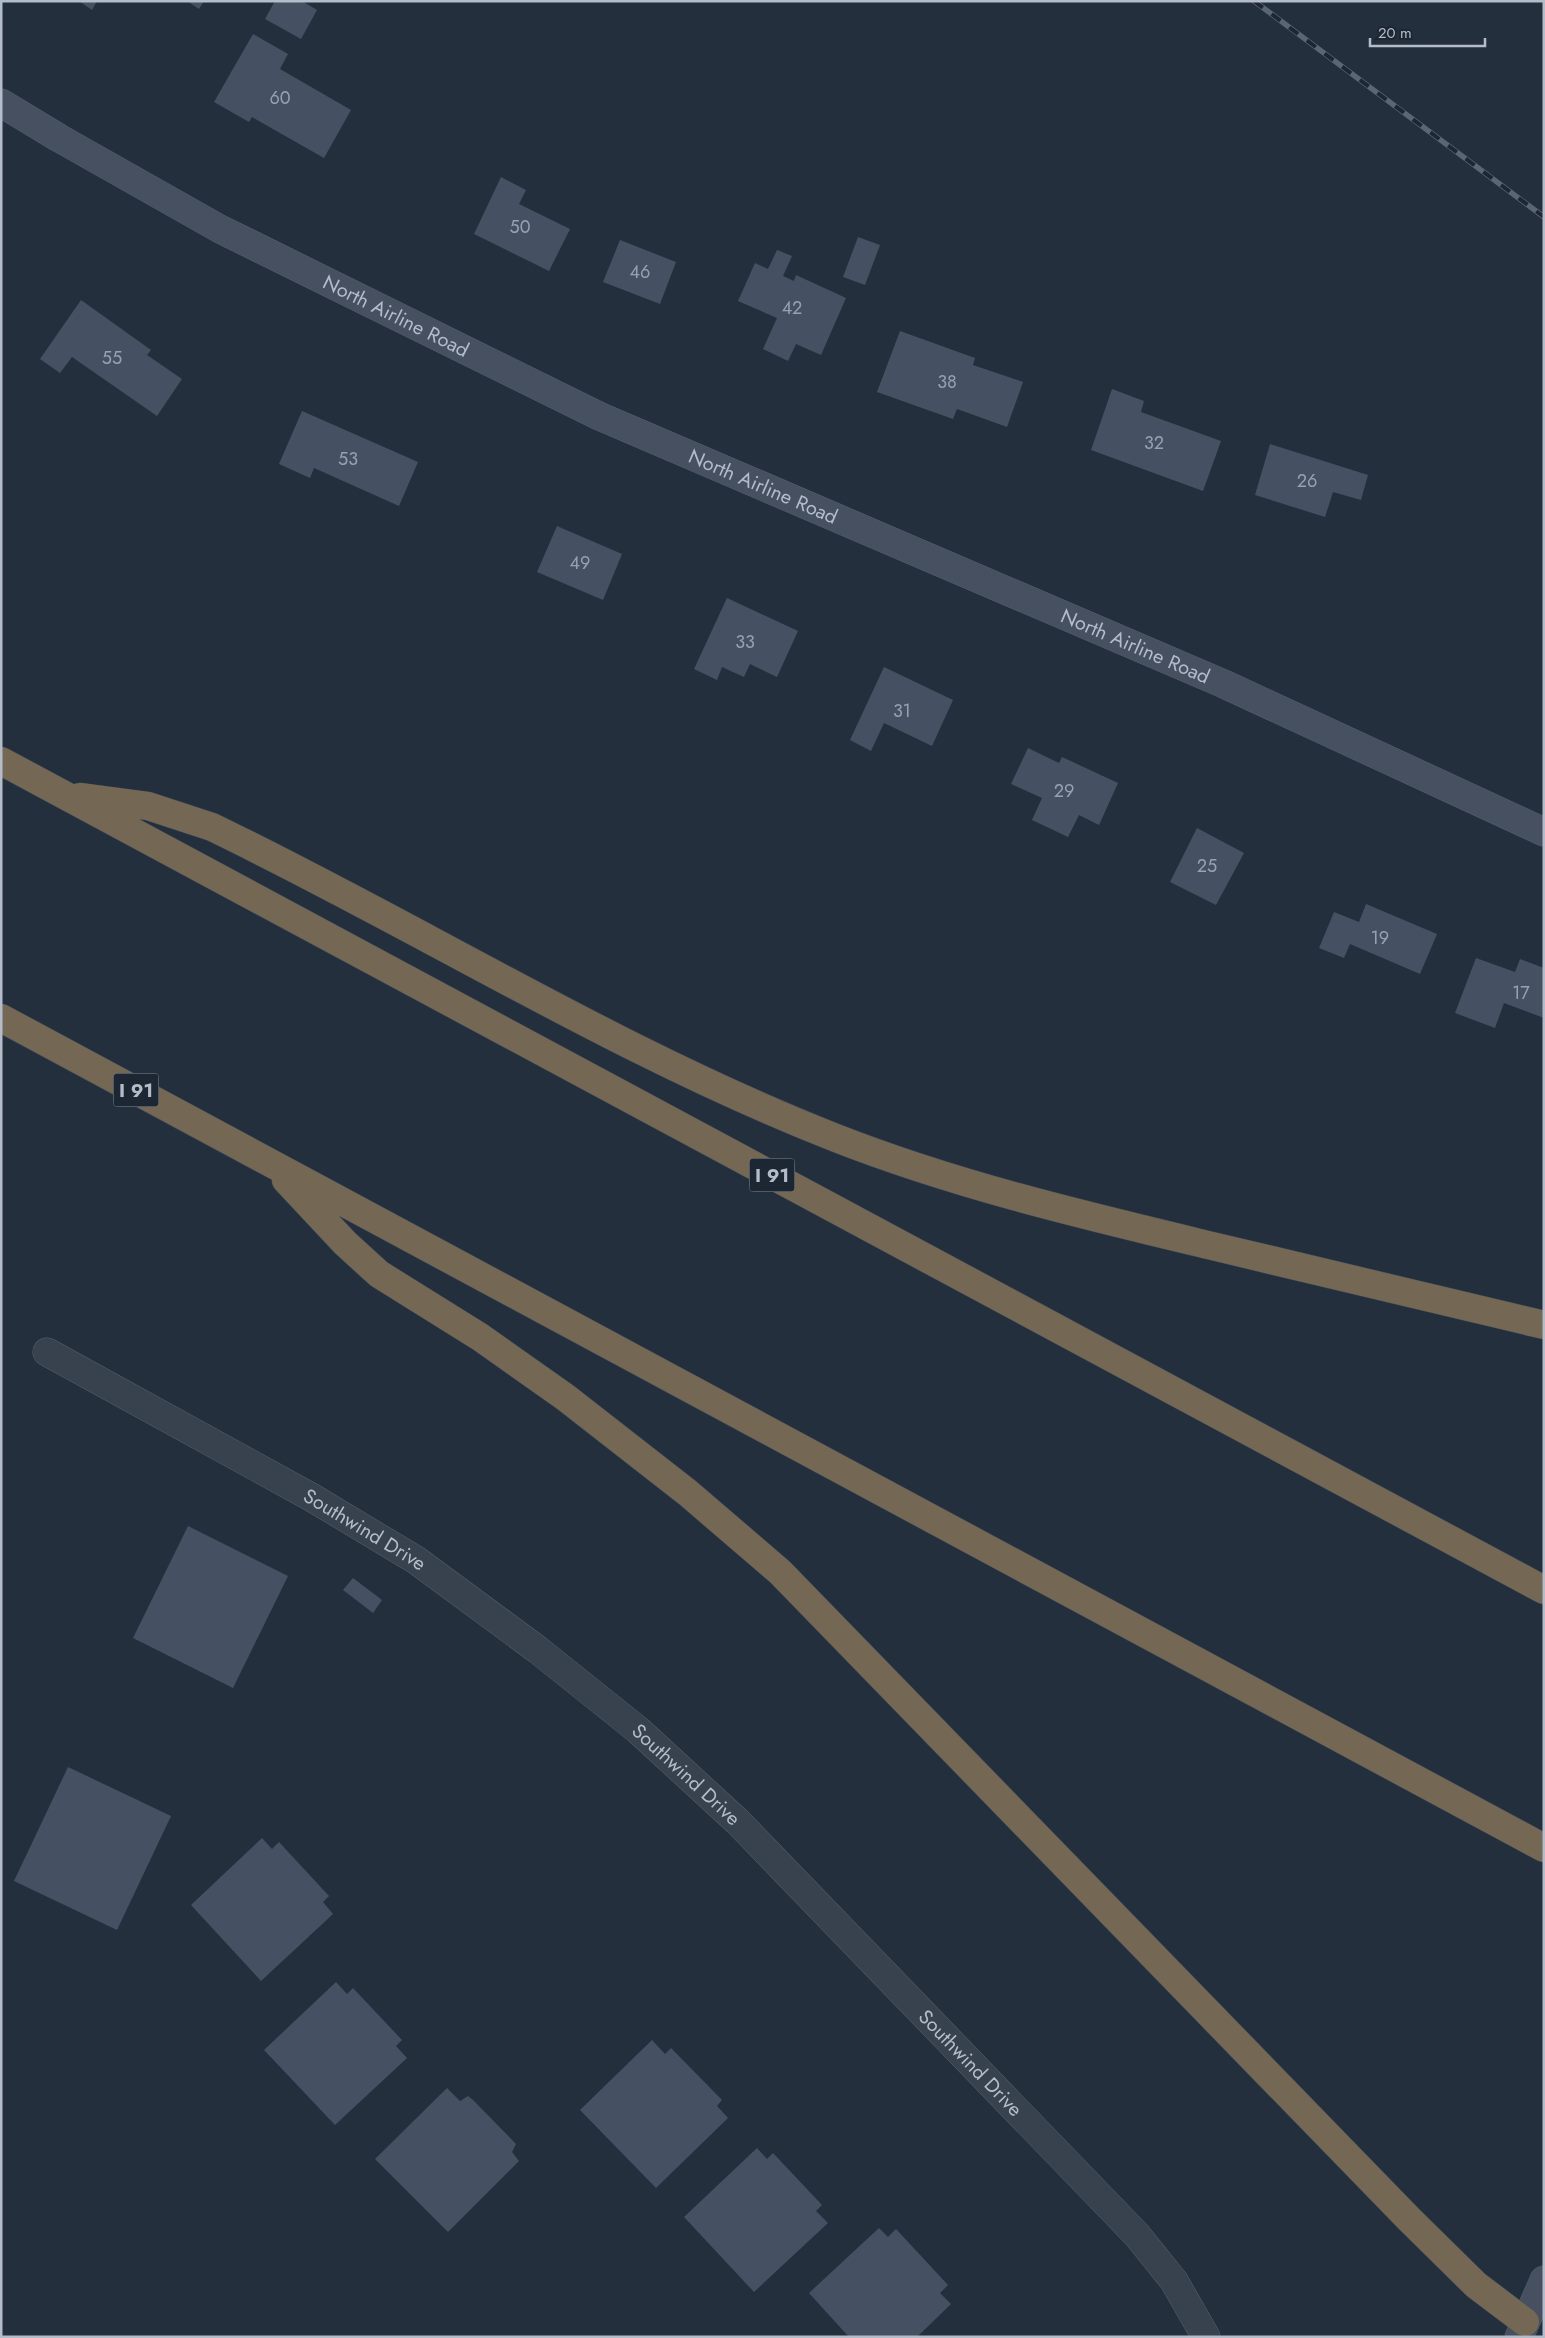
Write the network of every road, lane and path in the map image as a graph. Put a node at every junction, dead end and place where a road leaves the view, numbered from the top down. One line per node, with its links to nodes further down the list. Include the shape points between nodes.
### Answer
1 (1, 103): 4 (main road, North Airline Road, via 220,229 599,416 1224,684)
2 (1, 761): 3 (highway, I 91)
3 (65, 795): 7 (highway, via 148,806 212,827 668,1063 797,1122 868,1150 1002,1193 1119,1224); 9 (highway, I 91)
4 (1544, 832)
5 (1, 1018): 6 (highway, I 91)
6 (270, 1163): 10 (highway, I 91); 12 (highway, via 378,1274 480,1337 565,1397 688,1493 780,1572 1402,2212)
7 (1544, 1325)
8 (47, 1352): 13 (street, Southwind Drive, via 311,1497 416,1560 538,1650 638,1730 738,1822 1136,2235 1174,2281)
9 (1544, 1590)
10 (1544, 1848)
11 (1544, 2280): 12 (main road)
12 (1522, 2330)
13 (1206, 2337)

